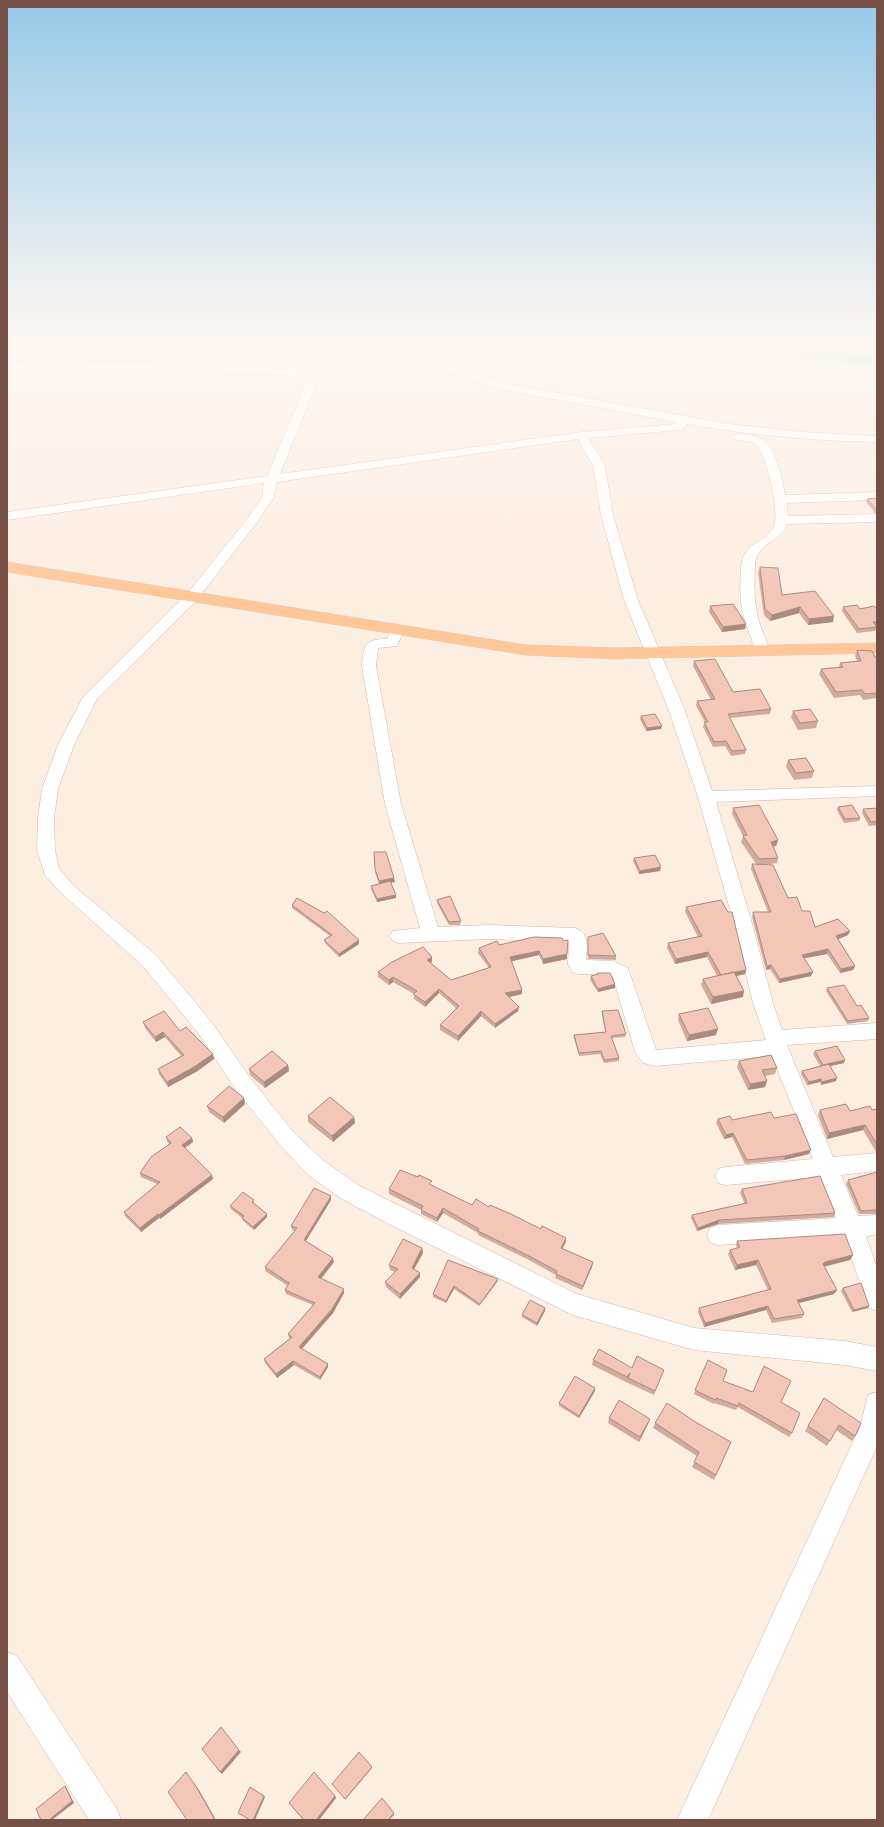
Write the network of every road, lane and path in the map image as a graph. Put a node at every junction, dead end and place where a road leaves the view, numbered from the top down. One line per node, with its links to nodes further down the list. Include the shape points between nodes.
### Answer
1 (294, 425): 7 (street)
2 (663, 425): 5 (street)
3 (691, 425): 9 (street, via 761,444 770,460)
4 (703, 425): 6 (street, via 805,436)
5 (582, 435): 7 (street); 18 (street, via 599,466 607,515 631,600)
6 (877, 439)
7 (271, 480): 10 (street); 14 (street, via 268,497 252,521)
8 (877, 496): 9 (street)
9 (780, 499): 12 (street)
10 (7, 516)
11 (877, 518): 12 (street)
12 (783, 520): 17 (street, via 779,530 758,546 748,560 745,601)
13 (7, 567): 14 (main road)
14 (191, 598): 15 (main road); 32 (street, via 92,697 66,745 50,790 46,818 46,850 51,871 68,890 149,960 206,1029 243,1084 288,1140 316,1168 350,1192 573,1304 694,1339 845,1353)
15 (397, 630): 18 (main road, via 526,650); 21 (street, via 392,643 371,646 369,666 393,804)
16 (877, 648): 17 (main road)
17 (764, 650): 18 (main road)
18 (654, 654): 20 (street, via 676,708)
19 (877, 791): 20 (street)
20 (706, 797): 24 (street, via 763,1003)
21 (430, 934): 22 (street); 24 (street, via 488,932 577,936 579,967 613,968 621,973 645,1052 652,1058)
22 (399, 936)
23 (877, 1031): 24 (street)
24 (777, 1042): 26 (street)
25 (877, 1162): 26 (street)
26 (827, 1166): 27 (street); 29 (street)
27 (726, 1176)
28 (877, 1225): 29 (street)
29 (851, 1226): 30 (street); 31 (street)
30 (718, 1235)
31 (876, 1292)
32 (877, 1359)
33 (875, 1421): 36 (street)
34 (7, 1666): 35 (street)
35 (101, 1818)
36 (692, 1820)

